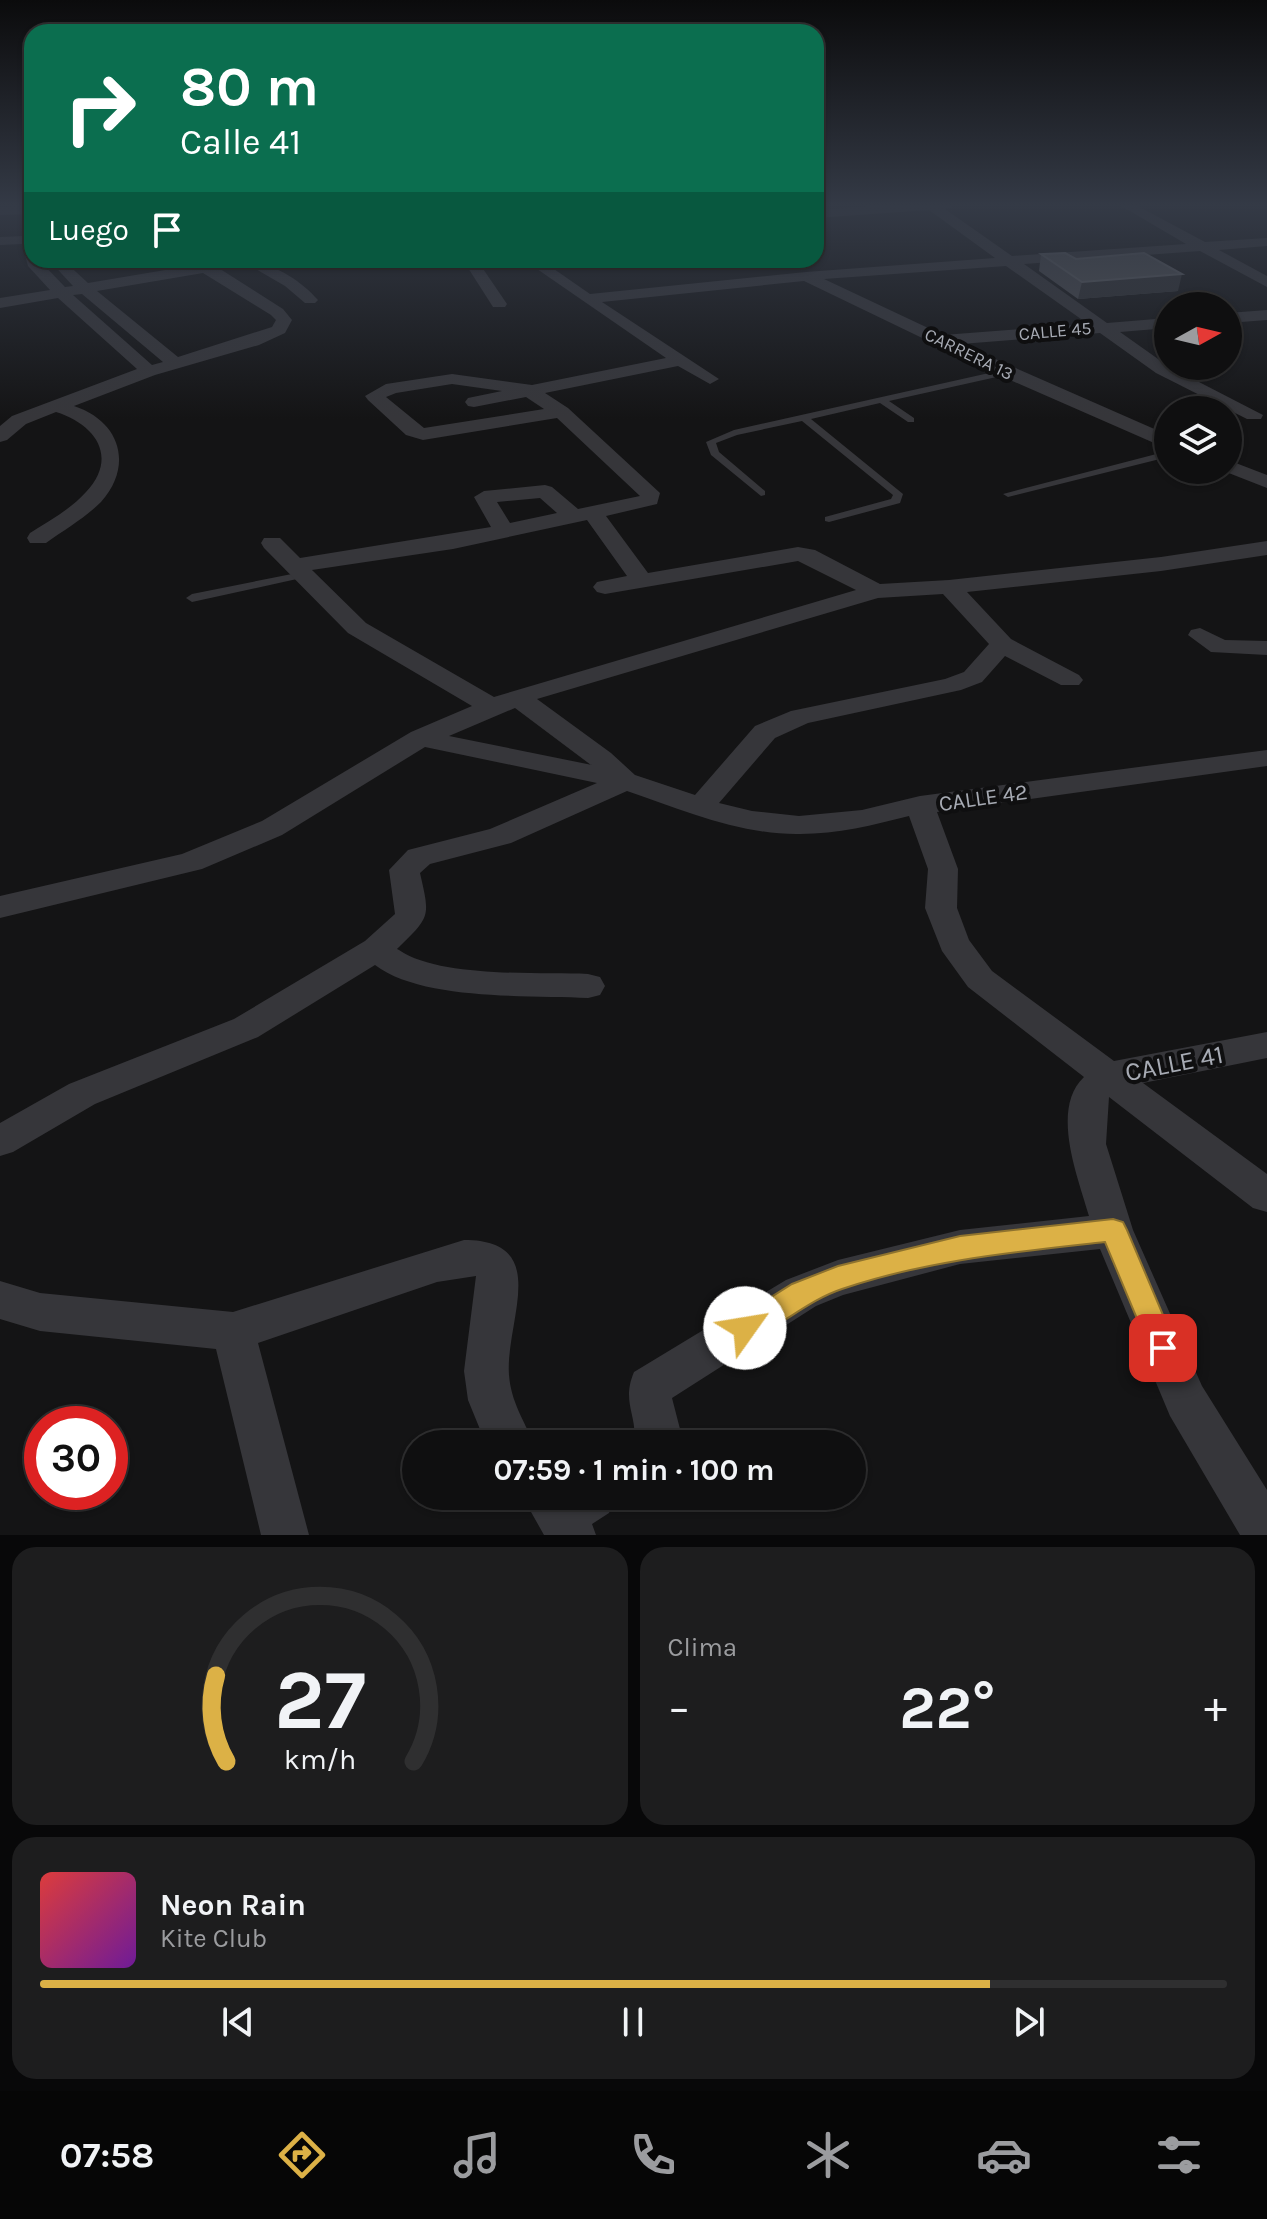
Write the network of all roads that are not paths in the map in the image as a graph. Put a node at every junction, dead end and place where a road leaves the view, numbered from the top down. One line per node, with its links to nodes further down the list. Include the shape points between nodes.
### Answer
1 (43, 276): 12 (street)
2 (72, 276): 11 (street)
3 (148, 276): 11 (street)
4 (220, 276): 23 (street, via 284,320 279,330 253,341)
5 (276, 276): 14 (street)
6 (480, 276): 16 (street)
7 (553, 276): 13 (street)
8 (806, 276): 9 (street); 13 (street); 21 (street, CARRERA 13)
9 (811, 276)
10 (1029, 276): 20 (street)
11 (86, 289): 12 (street); 23 (street)
12 (63, 293): 15 (street); 24 (street)
13 (587, 299): 22 (street)
14 (310, 300)
15 (0, 303)
16 (499, 304)
17 (1267, 315): 18 (street)
18 (1242, 317)
19 (1154, 324): 20 (street, CALLE 45)
20 (1103, 327): 21 (street, CALLE 45); 32 (street, via 1162,369)
21 (943, 340): 25 (street, CARRERA 13)
22 (681, 360): 26 (street); 27 (street)
23 (176, 364): 24 (street)
24 (149, 371): 30 (street)
25 (1007, 372): 28 (lane); 35 (street, CARRERA 13)
26 (710, 379)
27 (527, 389): 29 (street); 31 (street); 31 (street, via 452,379 374,396 423,434)
28 (883, 401): 33 (lane); 34 (lane)
29 (474, 402)
30 (55, 406): 36 (street, via 11,415); 45 (street, via 86,417 103,431 112,448 112,466 88,503)
31 (561, 412): 42 (street, via 652,498)
32 (1260, 414)
33 (805, 418): 40 (lane, via 711,442 714,453); 43 (lane, via 898,494 896,501)
34 (911, 420)
35 (1154, 433)
36 (0, 436)
37 (1154, 458): 41 (lane)
38 (1242, 472): 39 (street)
39 (1267, 482)
40 (761, 493)
41 (1008, 494)
42 (584, 516): 44 (street); 44 (street, via 545,491 485,496); 49 (street)
43 (829, 519)
44 (504, 532): 48 (street)
45 (38, 538)
46 (272, 543): 48 (street)
47 (1267, 548): 51 (street)
48 (298, 571): 53 (lane); 58 (street, via 357,628)
49 (641, 579): 50 (street); 52 (street, via 803,554)
50 (605, 587)
51 (949, 587): 52 (street); 55 (street)
52 (876, 591): 58 (street)
53 (192, 598)
54 (1200, 635): 56 (street, via 1220,647)
55 (1002, 644): 57 (street); 63 (street, via 973,677 952,685 800,717 765,732)
56 (1267, 648)
57 (1070, 680)
58 (505, 703): 59 (street); 61 (street, via 601,759)
59 (421, 738): 61 (street); 64 (street, via 272,828 191,862)
60 (1267, 758): 62 (street, CALLE 42)
61 (626, 781): 63 (street, CALLE 42); 65 (street, via 500,836 410,863 404,870 409,919)
62 (920, 805): 63 (street, CALLE 42, via 862,819 799,825); 68 (street, via 943,869 941,908 954,943 980,979)
63 (700, 807)
64 (0, 907)
65 (377, 949): 66 (street, via 401,967 439,975); 69 (street, via 246,1028 82,1094)
66 (588, 986)
67 (1267, 1045): 68 (street, CALLE 41)
68 (1107, 1076): 70 (street); 71 (street, CALLE 41, via 1089,1094 1087,1144)
69 (0, 1141)
70 (1267, 1196)
71 (1113, 1230): 75 (street, via 960,1247 838,1278 801,1293 650,1387); 77 (street, CALLE 41, via 1186,1401)
72 (0, 1300): 73 (street, via 40,1312)
73 (233, 1331): 74 (street, via 437,1264 485,1258 496,1267 500,1285 484,1373); 76 (street)
74 (501, 1430)
75 (656, 1430)
76 (285, 1535)
77 (1267, 1535)

